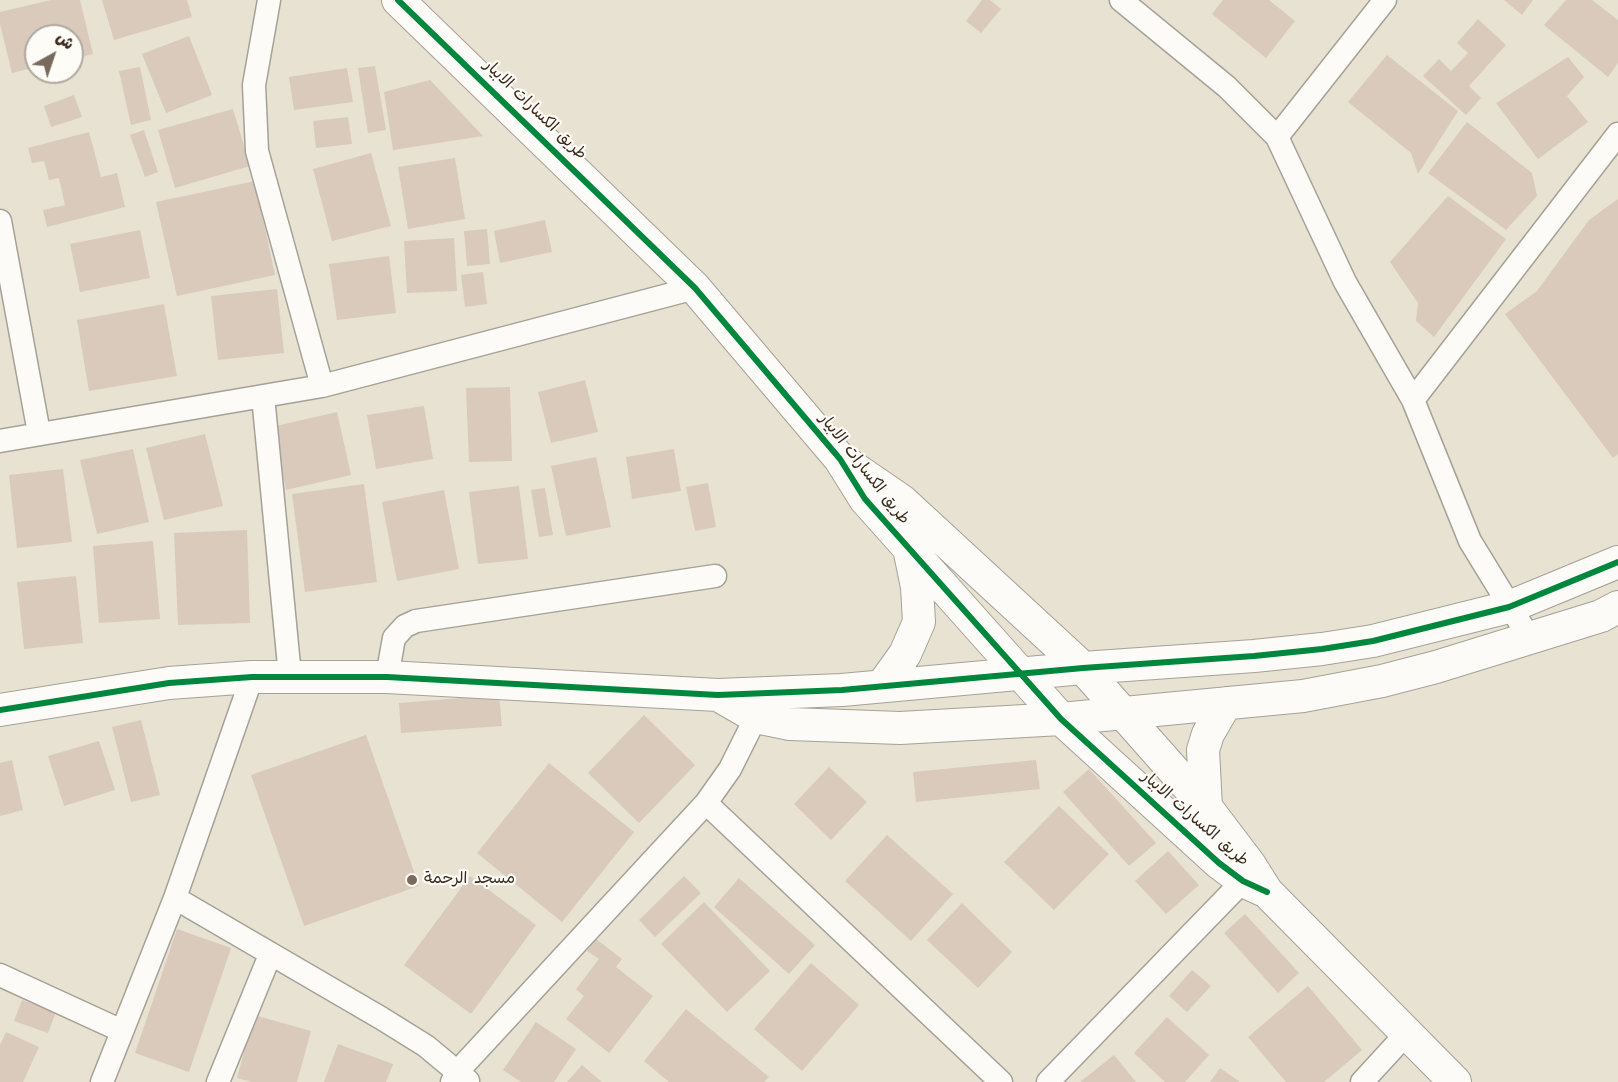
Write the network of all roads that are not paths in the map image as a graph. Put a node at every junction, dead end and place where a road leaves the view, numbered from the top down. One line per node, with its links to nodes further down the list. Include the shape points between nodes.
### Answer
1 (269, 0): 9 (street, via 254,85 257,151)
2 (398, 0): 8 (street, طريق الكسارات الابيار)
3 (1121, 0): 6 (street, via 1227,87)
4 (1385, 0): 6 (street)
5 (1618, 134): 11 (street)
6 (1277, 137): 11 (street, via 1345,282)
7 (0, 221): 12 (street)
8 (695, 288): 9 (street); 14 (street, طريق الكسارات الابيار)
9 (322, 386): 10 (street)
10 (262, 396): 12 (street); 23 (street)
11 (1413, 400): 18 (street, via 1470,541)
12 (39, 433): 13 (street)
13 (0, 441)
14 (840, 459): 15 (street, طريق الكسارات الابيار, via 866,499); 21 (street, طريق الكسارات الابيار, via 902,501)
15 (909, 548): 22 (street, طريق الكسارات الابيار); 26 (street, via 919,622 905,654)
16 (1618, 562): 18 (street)
17 (714, 576): 25 (street, via 416,621 394,638)
18 (1509, 607): 20 (street); 21 (street, via 1322,649)
19 (1618, 608): 20 (street)
20 (1530, 639): 28 (street, via 1382,681 1303,696)
21 (1083, 668): 22 (street); 30 (street, طريق الكسارات الابيار)
22 (1020, 674): 26 (street); 32 (street, طريق الكسارات الابيار)
23 (290, 676): 24 (street); 25 (street)
24 (252, 677): 29 (street, via 170,683); 36 (street)
25 (387, 677): 27 (street)
26 (882, 686): 27 (street)
27 (718, 695): 31 (street)
28 (1226, 703): 30 (street); 34 (street, via 1203,750)
29 (0, 710)
30 (1125, 712): 32 (street); 34 (street, طريق الكسارات الابيار)
31 (756, 717): 32 (street, via 822,727 900,728); 33 (street, via 730,769)
32 (1061, 719): 35 (street, طريق الكسارات الابيار, via 1202,848)
33 (706, 803): 41 (street); 44 (street)
34 (1206, 807): 35 (street, طريق الكسارات الابيار, via 1250,865)
35 (1255, 886): 40 (street, طريق الكسارات الابيار); 45 (street)
36 (175, 898): 37 (street); 39 (street)
37 (270, 955): 41 (street, via 426,1046); 43 (street)
38 (0, 975): 39 (street)
39 (122, 1031): 42 (street)
40 (1407, 1033): 46 (street); 47 (street, طريق الكسارات الابيار)
41 (459, 1079)
42 (102, 1082)
43 (218, 1082)
44 (1001, 1082)
45 (1048, 1082)
46 (1362, 1082)
47 (1455, 1082)

